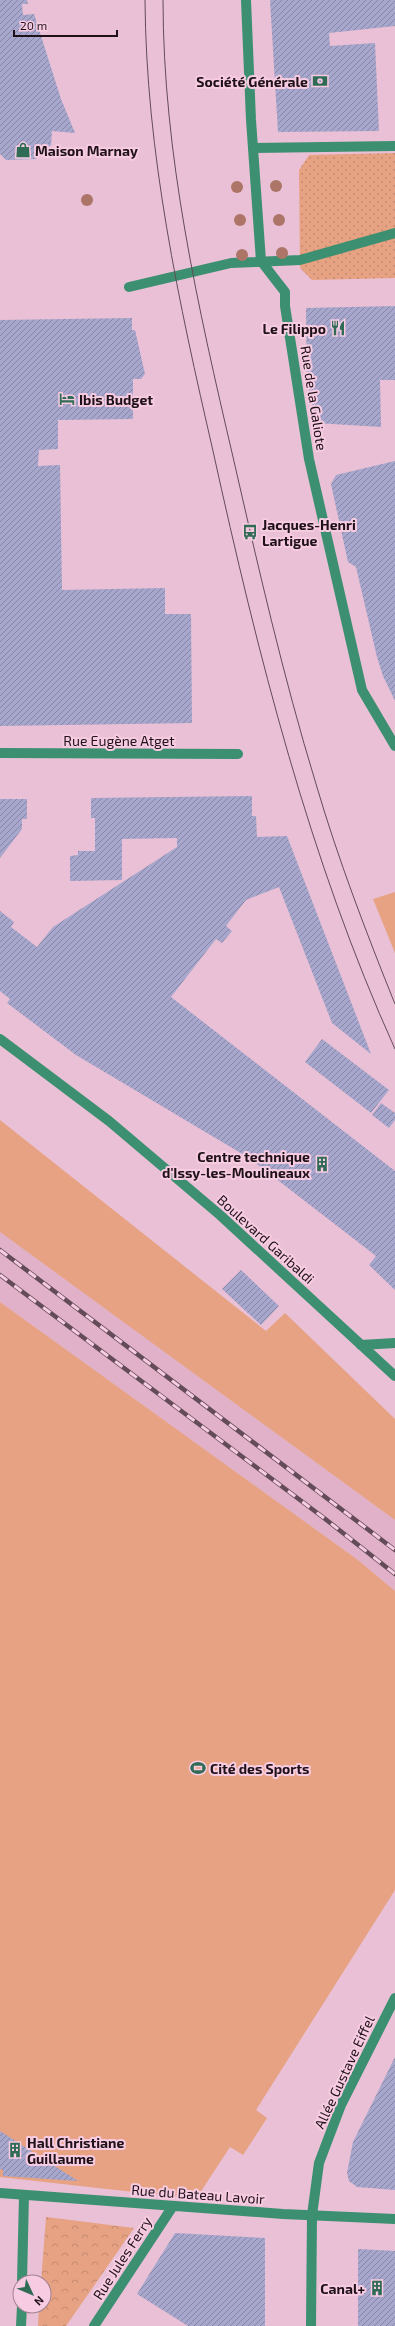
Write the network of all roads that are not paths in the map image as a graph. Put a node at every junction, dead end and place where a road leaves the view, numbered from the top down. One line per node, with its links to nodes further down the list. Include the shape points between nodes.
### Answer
1 (246, 0): 3 (street)
2 (395, 146): 3 (street)
3 (253, 148): 5 (street)
4 (395, 233): 5 (street, via 300,260)
5 (261, 261): 6 (street, via 231,263); 7 (street, Rue de la Galiote, via 285,292 309,459 362,690)
6 (128, 287)
7 (395, 746)
8 (0, 753): 9 (street, Rue Eugène Atget)
9 (238, 754)
10 (0, 1039): 12 (street, Boulevard Garibaldi, via 108,1121 220,1215)
11 (395, 1343): 12 (street)
12 (361, 1345): 13 (street, Boulevard Garibaldi)
13 (395, 1376)
14 (395, 1998): 18 (street, Allée Gustave Eiffel, via 341,2105 322,2155)
15 (0, 2194): 16 (street, Rue du Bateau Lavoir)
16 (24, 2195): 17 (street, Rue du Bateau Lavoir); 20 (street)
17 (173, 2206): 18 (street, Rue du Bateau Lavoir); 23 (street, Rue Jules Ferry)
18 (312, 2215): 19 (street, Rue du Bateau Lavoir); 24 (street, Allée Gustave Eiffel)
19 (395, 2219)
20 (22, 2274)
21 (22, 2314): 22 (street)
22 (21, 2326)
23 (94, 2326)
24 (312, 2326)

